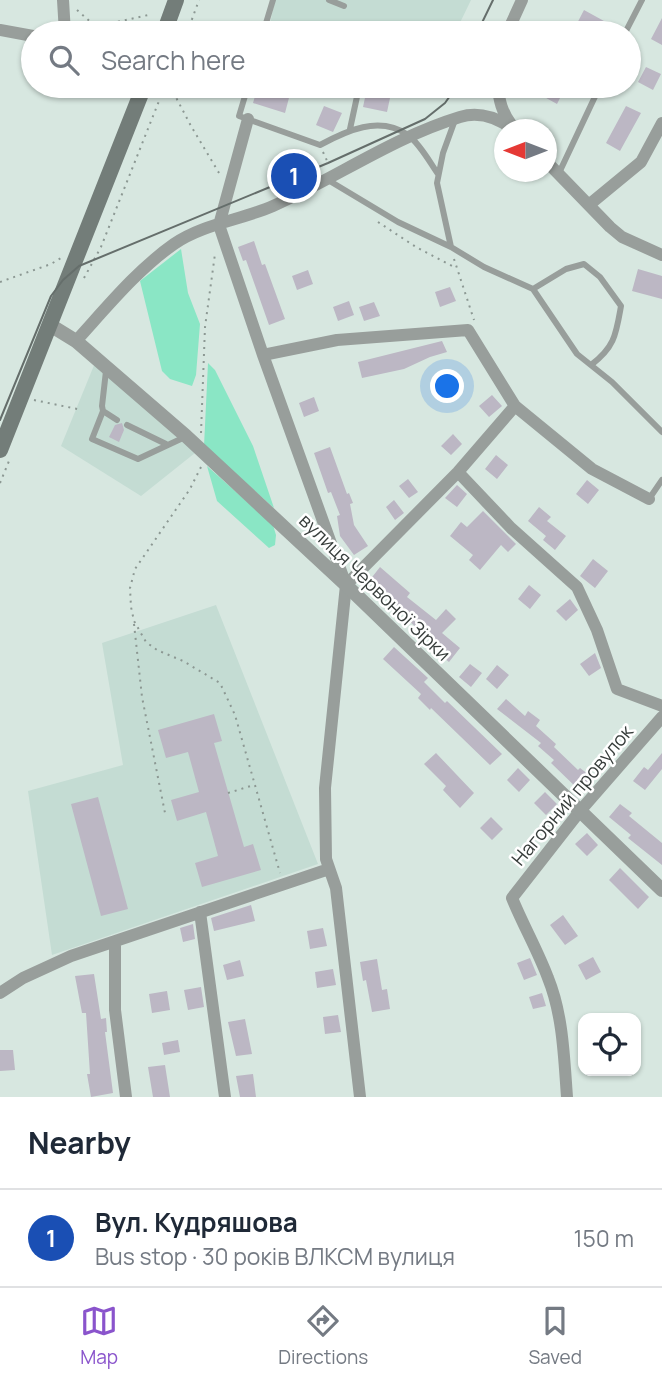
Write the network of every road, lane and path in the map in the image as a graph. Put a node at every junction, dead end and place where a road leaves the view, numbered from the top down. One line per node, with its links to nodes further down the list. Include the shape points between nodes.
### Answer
1 (63, 0): 10 (street)
2 (176, 0): 12 (main road)
3 (199, 0): 13 (path)
4 (273, 0): 14 (lane)
5 (329, 0): 8 (lane)
6 (522, 0): 15 (street)
7 (642, 0): 16 (lane)
8 (344, 6)
9 (75, 8): 11 (path)
10 (64, 21)
11 (90, 21)
12 (168, 21)
13 (191, 21)
14 (267, 21)
15 (512, 21)
16 (631, 21)
17 (0, 30): 18 (street)
18 (21, 34)
19 (139, 98): 39 (main road)
20 (160, 98): 44 (path, via 101,247)
21 (176, 98): 34 (path)
22 (245, 98): 27 (lane, via 240,116)
23 (357, 98): 31 (lane)
24 (500, 98): 29 (street)
25 (594, 98): 33 (lane)
26 (456, 118): 28 (street); 32 (street); 35 (lane)
27 (248, 119): 31 (lane, via 320,145); 38 (street)
28 (498, 119)
29 (507, 119)
30 (661, 126): 37 (street, via 641,162)
31 (350, 129): 32 (lane, via 380,126)
32 (409, 136): 35 (lane); 36 (street)
33 (559, 173): 37 (street)
34 (220, 174)
35 (438, 174): 40 (lane)
36 (328, 180): 38 (street, via 272,207); 40 (lane)
37 (590, 204): 42 (street, via 622,237)
38 (219, 225): 48 (street, via 174,244 131,281); 49 (street)
39 (81, 243): 43 (path, via 51,264); 46 (main road)
40 (451, 247): 45 (lane); 47 (path)
41 (216, 248): 61 (path, via 205,327)
42 (662, 255)
43 (0, 282)
44 (81, 282)
45 (533, 289): 51 (lane, via 577,354); 51 (lane, via 584,264 600,277 621,306 616,338)
46 (50, 325): 48 (street, вулиця Червоної Зірки); 62 (main road)
47 (476, 327)
48 (76, 341): 50 (street, вулиця Червоної Зірки)
49 (263, 355): 53 (street, via 337,340 468,330); 67 (street)
50 (106, 365): 55 (lane); 59 (street, вулиця Червоної Зірки)
51 (591, 365): 58 (lane)
52 (33, 400): 54 (path)
53 (515, 406): 63 (street); 66 (street, via 592,469)
54 (82, 410)
55 (103, 411): 56 (lane); 60 (lane, via 92,439 138,459)
56 (117, 420)
57 (127, 425): 60 (lane)
58 (662, 432)
59 (187, 436): 60 (lane); 61 (street, вулиця Червоної Зірки)
60 (166, 444)
61 (200, 449): 67 (street, вулиця Червоної Зірки); 68 (path, via 197,480 135,569 130,588)
62 (5, 455): 65 (path)
63 (458, 471): 67 (street); 69 (street, via 511,528 577,587 617,689)
64 (662, 480): 66 (lane)
65 (0, 483)
66 (649, 499)
67 (346, 585): 73 (street, вулиця Червоної Зірки); 75 (street, via 325,788)
68 (134, 621): 71 (path, via 141,636 157,650 220,683 235,715); 74 (path, via 142,697)
69 (662, 705)
70 (662, 717): 73 (street, Нагорний провулок)
71 (254, 785): 72 (path); 76 (path)
72 (228, 793)
73 (580, 811): 77 (street, вулиця Червоної Зірки); 84 (street, Нагорний провулок, via 512,898 556,1002)
74 (165, 813)
75 (329, 869): 76 (street); 83 (street, via 336,888)
76 (283, 884): 78 (street)
77 (662, 890)
78 (200, 912): 79 (street); 82 (street)
79 (114, 941): 80 (street, via 49,966); 81 (street, via 115,1010)
80 (0, 993)
81 (126, 1097)
82 (225, 1097)
83 (360, 1097)
84 (567, 1097)

